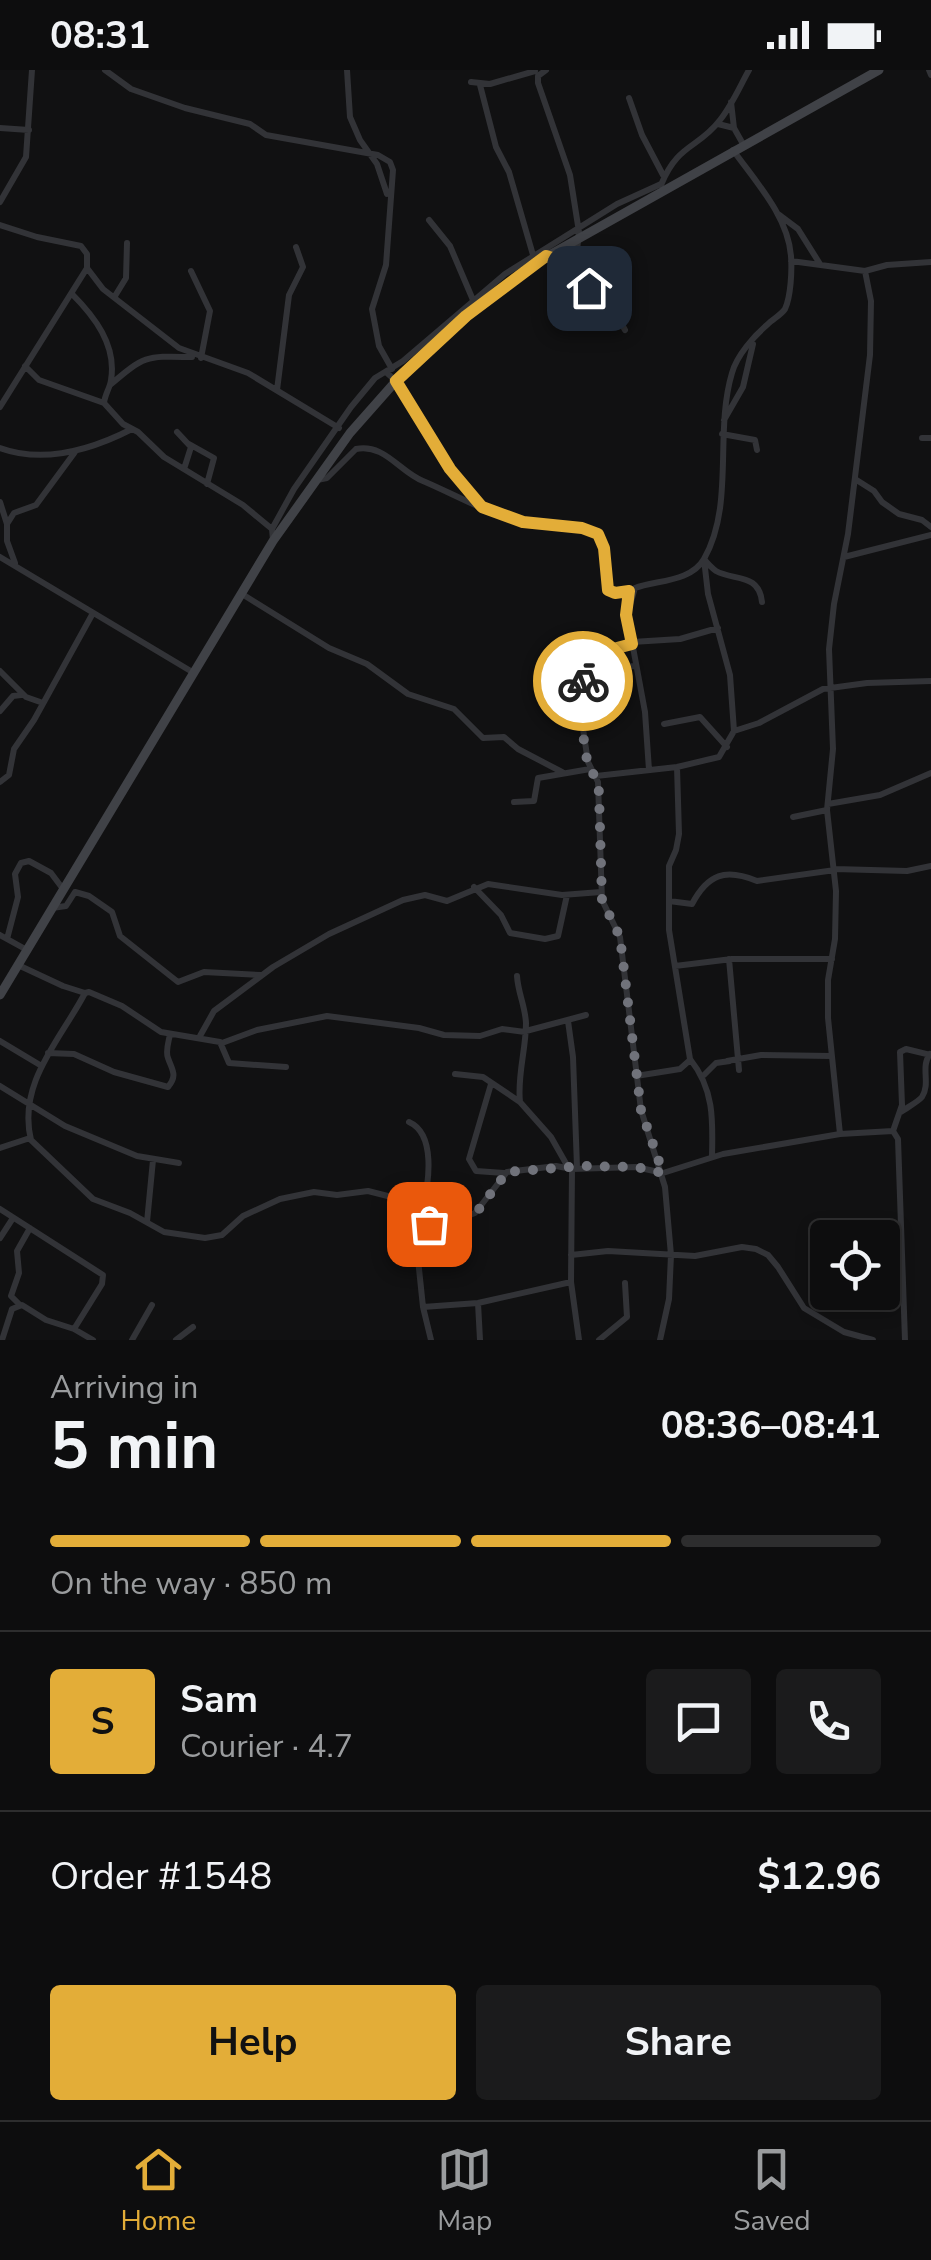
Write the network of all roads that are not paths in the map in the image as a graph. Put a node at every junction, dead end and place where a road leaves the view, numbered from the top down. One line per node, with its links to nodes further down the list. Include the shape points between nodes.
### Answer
1 (32, 70): 13 (street)
2 (107, 70): 15 (street, via 132,89 250,124 266,135)
3 (347, 70): 15 (street, via 350,116)
4 (546, 70): 7 (street)
5 (749, 70): 9 (street)
6 (878, 70): 14 (main road)
7 (536, 74): 22 (street, via 570,176); 25 (street, via 476,83)
8 (629, 98): 16 (street)
9 (731, 101): 10 (street); 12 (street)
10 (716, 124): 12 (street); 16 (street, via 682,150)
11 (0, 128): 13 (street)
12 (734, 128): 14 (street)
13 (28, 130): 18 (street, via 22,168)
14 (738, 147): 16 (main road); 19 (street)
15 (372, 154): 17 (street); 17 (street, via 392,165)
16 (662, 184): 22 (main road)
17 (388, 199): 41 (street, via 386,265 372,309)
18 (0, 202)
19 (778, 214): 27 (street); 29 (street, via 798,229)
20 (429, 220): 36 (street, via 450,246)
21 (0, 225): 30 (street, via 81,246)
22 (579, 232): 25 (street); 26 (main road); 31 (street)
23 (127, 243): 35 (street, via 126,278)
24 (296, 248): 44 (street, via 302,272 290,289)
25 (533, 255): 36 (street)
26 (546, 256): 31 (street); 42 (main road, via 466,316)
27 (791, 261): 29 (street); 38 (street, via 784,309)
28 (931, 262): 33 (street)
29 (821, 265): 33 (street)
30 (87, 268): 34 (street); 35 (street)
31 (576, 269): 37 (street)
32 (192, 271): 39 (street, via 210,311)
33 (865, 272): 58 (street, via 872,336)
34 (72, 294): 40 (street); 43 (street, via 105,336)
35 (115, 296): 39 (street)
36 (473, 300): 41 (street)
37 (625, 330)
38 (754, 341): 50 (street, via 743,387); 50 (street, via 734,367)
39 (200, 357): 43 (street, via 145,358); 44 (street)
40 (25, 366): 45 (street, via 39,380); 46 (street)
41 (390, 371): 42 (street); 48 (street, via 369,385)
42 (396, 381): 59 (main road); 62 (street, via 450,469)
43 (110, 385): 45 (street)
44 (277, 390): 47 (street)
45 (104, 403): 49 (street)
46 (0, 407)
47 (326, 419): 48 (street); 52 (street)
48 (339, 428): 52 (street)
49 (132, 429): 56 (street); 57 (street)
50 (722, 430): 55 (street, via 755,440); 70 (street, via 719,519)
51 (177, 432): 53 (street)
52 (330, 440): 65 (street)
53 (190, 444): 57 (street); 60 (street, via 214,458)
54 (0, 448): 56 (street, via 28,456)
55 (758, 450)
56 (75, 452): 63 (street, via 36,505 14,513)
57 (184, 469): 60 (street)
58 (854, 477): 64 (street, via 899,514); 69 (street)
59 (314, 480): 62 (street, via 327,478 356,449 370,448 421,481); 67 (main road)
60 (207, 484): 65 (street)
61 (0, 502): 63 (street)
62 (482, 507): 73 (street, via 523,522 592,531 604,548 608,590)
63 (7, 524): 71 (street)
64 (931, 527)
65 (272, 529): 67 (street)
66 (931, 535): 69 (street)
67 (273, 541): 72 (main road)
68 (0, 557): 71 (street)
69 (844, 557): 83 (street, via 831,624)
70 (704, 559): 73 (street, via 684,575 638,586); 74 (street, via 718,572 750,580); 76 (street)
71 (16, 565): 75 (street)
72 (242, 594): 81 (main road); 93 (street, via 408,694 454,709 483,738 504,737)
73 (630, 595): 77 (street)
74 (762, 602)
75 (93, 613): 81 (street); 85 (street)
76 (718, 628): 77 (street); 88 (street)
77 (632, 643): 78 (street); 79 (street, via 595,651)
78 (636, 666): 79 (street); 92 (street)
79 (582, 669): 91 (street)
80 (0, 671): 84 (street)
81 (194, 672): 103 (main road)
82 (931, 681): 83 (street)
83 (830, 686): 88 (street); 98 (street)
84 (24, 695): 85 (street); 86 (street, via 13,696)
85 (43, 703): 96 (street)
86 (0, 711)
87 (664, 724): 89 (street, via 696,716)
88 (734, 732): 89 (street)
89 (727, 747): 90 (street, via 719,757)
90 (677, 767): 92 (street); 106 (street, via 678,835 668,866)
91 (590, 769): 93 (street); 95 (street)
92 (649, 770): 95 (street)
93 (562, 772): 97 (street, via 538,778 533,802)
94 (931, 773): 98 (street, via 880,796)
95 (596, 776): 104 (street)
96 (0, 782)
97 (514, 802)
98 (828, 807): 99 (street); 101 (street)
99 (793, 817)
100 (931, 866): 101 (street)
101 (835, 870): 106 (street, via 757,880 725,874 706,882 692,904); 111 (street)
102 (474, 887): 105 (street, via 506,884); 105 (street, via 510,933 544,939 558,936); 114 (street, via 448,901 425,895 404,900)
103 (64, 890): 107 (main road); 108 (street, via 51,873 21,863)
104 (600, 892): 105 (street); 135 (street, via 620,937)
105 (567, 895)
106 (669, 901): 113 (street)
107 (52, 908): 109 (main road); 114 (street, via 66,906 76,892 89,896 112,912 120,936 178,982 204,972)
108 (4, 937): 109 (street)
109 (27, 950): 112 (main road)
110 (729, 959): 111 (street); 113 (street); 128 (street)
111 (832, 960): 127 (street)
112 (18, 964): 116 (street); 117 (main road)
113 (675, 966): 129 (street)
114 (262, 975): 122 (street, via 214,1012)
115 (516, 976): 120 (street)
116 (85, 993): 121 (street); 125 (street)
117 (0, 995)
118 (586, 1015): 119 (street)
119 (568, 1022): 120 (street); 149 (street, via 574,1057)
120 (526, 1031): 124 (street, via 444,1036 327,1016); 139 (street)
121 (170, 1034): 122 (street); 125 (street, via 166,1056 174,1078 166,1087 74,1054)
122 (200, 1036): 124 (street)
123 (0, 1041): 131 (street)
124 (222, 1044): 132 (street, via 229,1063)
125 (48, 1053): 131 (street)
126 (930, 1054): 140 (street, via 921,1099); 140 (street, via 900,1052)
127 (832, 1056): 128 (street); 143 (street)
128 (738, 1058): 130 (street); 130 (street, via 741,1074)
129 (690, 1059): 134 (street); 135 (street, via 686,1067)
130 (726, 1061): 134 (street)
131 (40, 1065): 138 (street)
132 (286, 1066)
133 (455, 1074): 136 (street)
134 (704, 1075): 146 (street)
135 (636, 1076): 151 (street)
136 (491, 1084): 139 (street); 150 (street, via 469,1159 476,1170)
137 (0, 1086): 138 (street)
138 (29, 1102): 144 (street); 147 (street, via 65,1126)
139 (520, 1102): 149 (street)
140 (901, 1112): 142 (street)
141 (409, 1122): 153 (street, via 421,1130 428,1150)
142 (893, 1131): 143 (street); 180 (street, via 902,1195)
143 (840, 1134): 146 (street)
144 (30, 1138): 145 (street); 156 (street, via 89,1196)
145 (0, 1148)
146 (712, 1157): 151 (street)
147 (154, 1160): 148 (street); 156 (street)
148 (180, 1164)
149 (572, 1168): 150 (street); 151 (street, via 629,1166); 161 (street)
150 (504, 1172): 155 (street, via 476,1213)
151 (663, 1173): 160 (street)
152 (0, 1209): 154 (street)
153 (425, 1209): 155 (street); 156 (street, via 368,1190 314,1192 242,1216 212,1238); 157 (street)
154 (13, 1218): 158 (street); 159 (street)
155 (438, 1222): 157 (street)
156 (147, 1223)
157 (423, 1224): 167 (street, via 416,1240)
158 (30, 1228): 166 (street, via 17,1251 11,1290); 169 (street, via 103,1275)
159 (0, 1238)
160 (671, 1255): 161 (street, via 608,1250); 178 (street); 179 (street, via 756,1249 778,1266 804,1308)
161 (572, 1256): 162 (street)
162 (571, 1282): 164 (street); 176 (street)
163 (624, 1284): 177 (street, via 627,1317)
164 (478, 1303): 167 (street); 175 (street)
165 (152, 1304): 170 (street)
166 (20, 1305): 169 (street); 171 (street)
167 (423, 1307): 174 (street)
168 (193, 1328): 173 (street)
169 (74, 1329): 172 (street)
170 (135, 1339)
171 (2, 1340)
172 (93, 1340)
173 (176, 1340)
174 (431, 1340)
175 (480, 1340)
176 (579, 1340)
177 (599, 1340)
178 (660, 1340)
179 (872, 1340)
180 (906, 1340)

